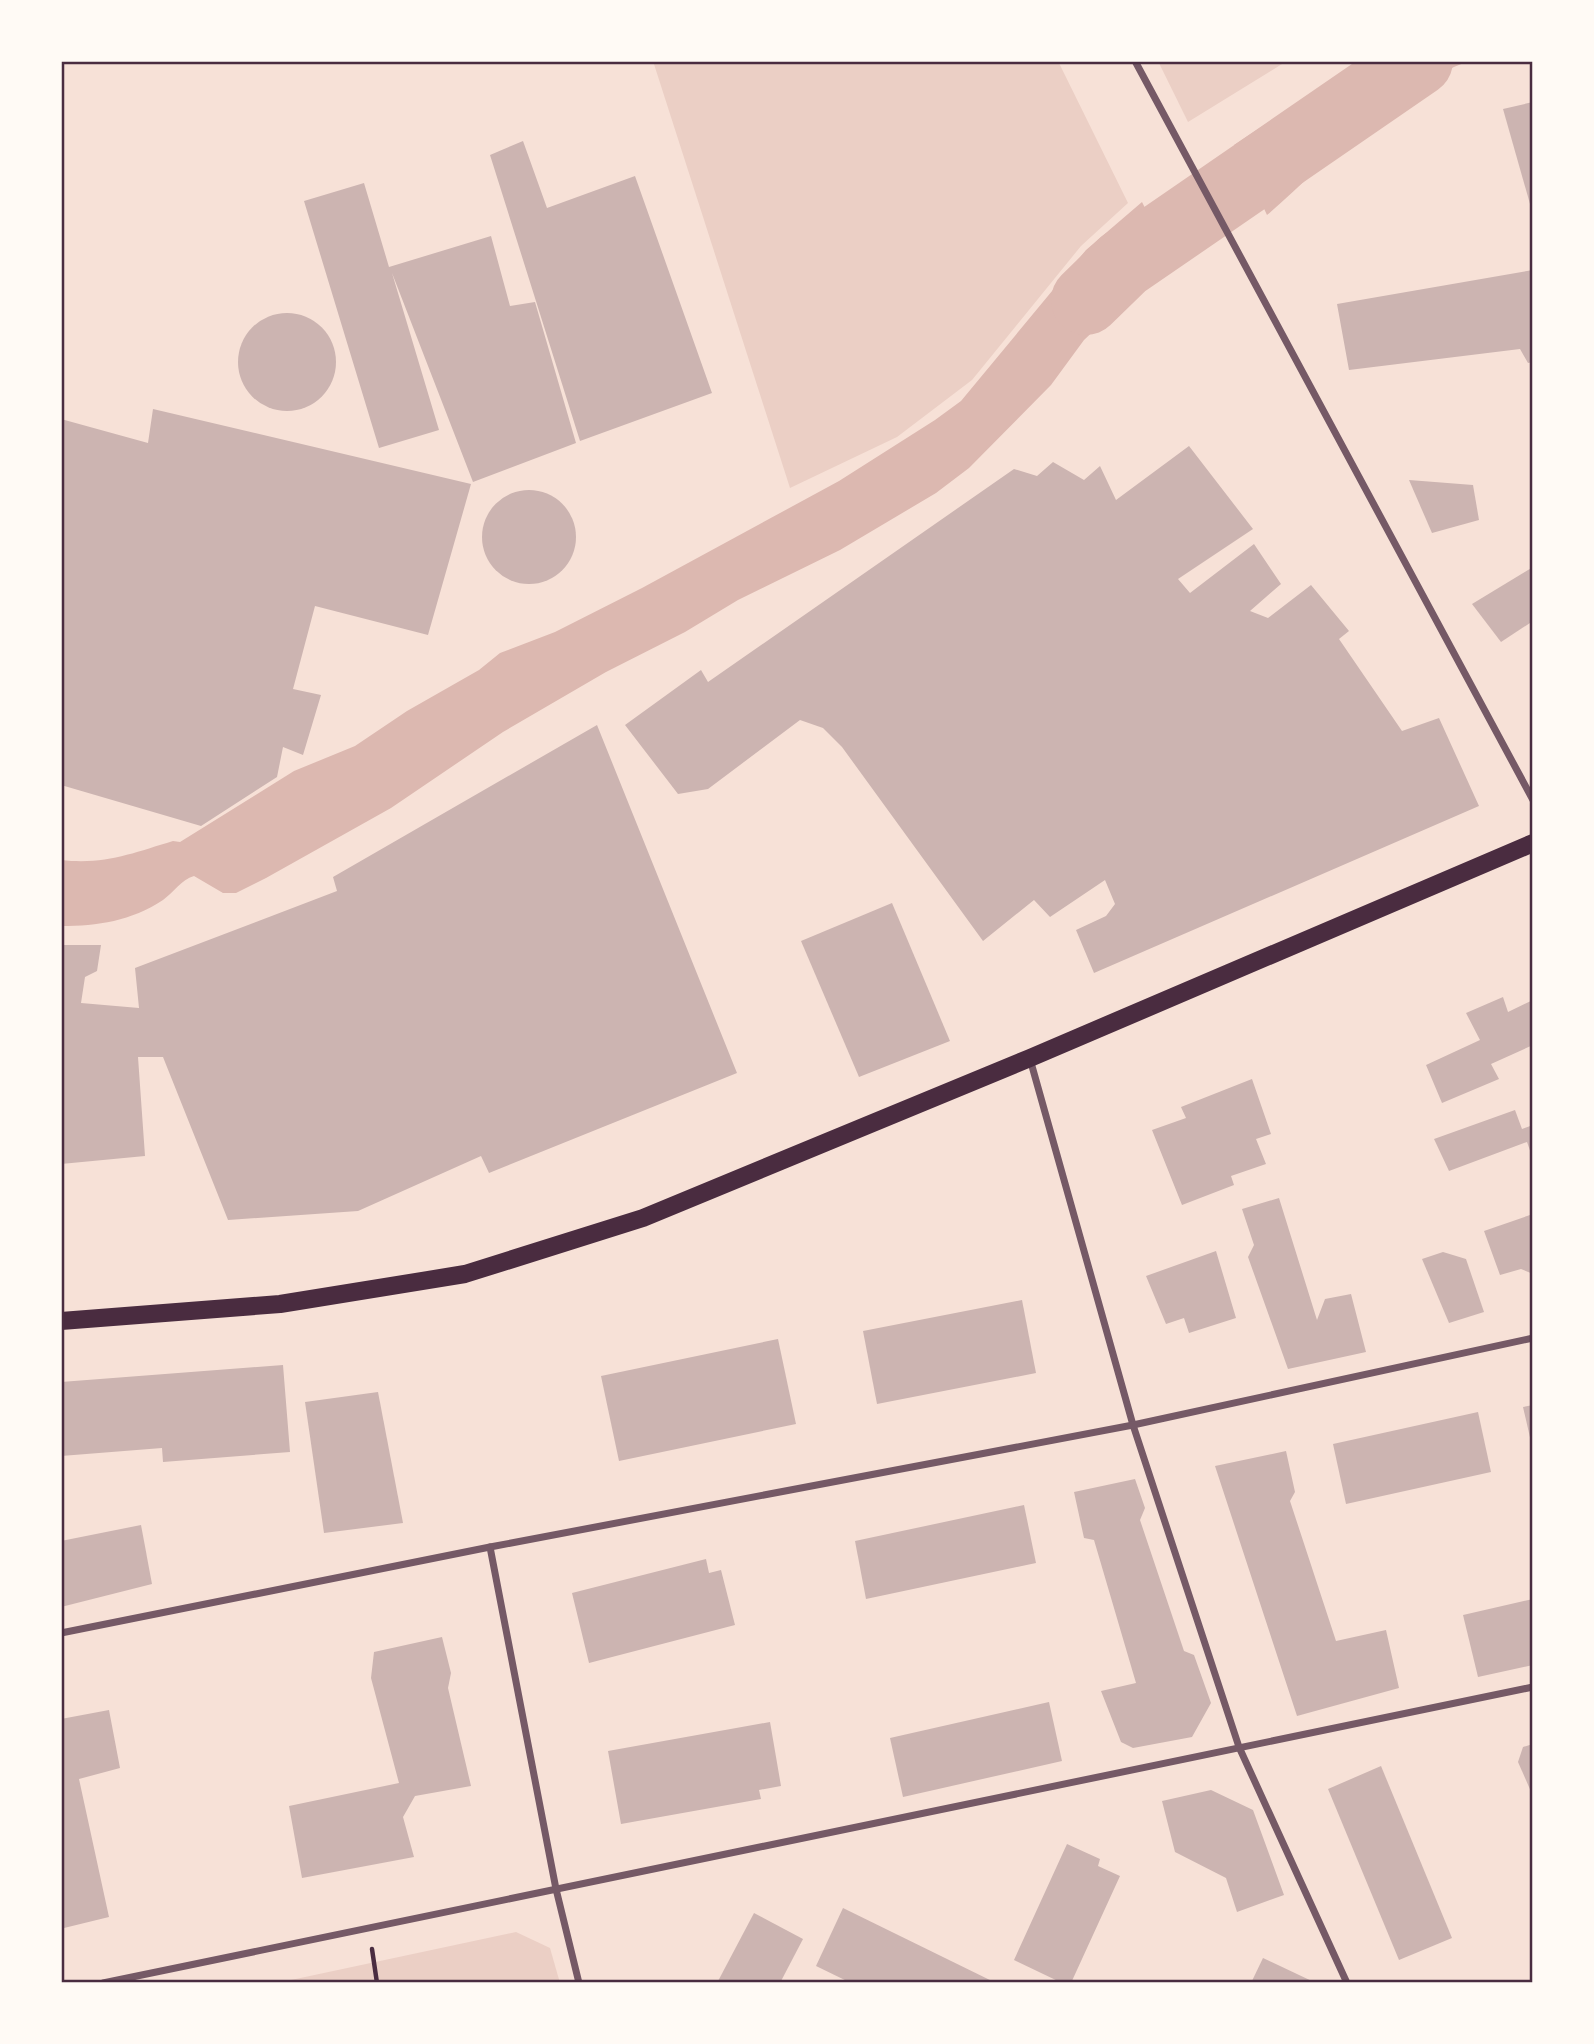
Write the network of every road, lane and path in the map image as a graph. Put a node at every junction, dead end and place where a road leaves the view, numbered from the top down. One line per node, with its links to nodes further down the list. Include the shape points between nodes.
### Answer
1 (1135, 61): 2 (street)
2 (1533, 800)
3 (1533, 843): 4 (main road)
4 (1030, 1058): 5 (main road, via 643,1218 465,1274 280,1304); 7 (street)
5 (61, 1321)
6 (1533, 1338): 7 (street)
7 (1133, 1425): 8 (street); 11 (street)
8 (490, 1547): 9 (street); 12 (street)
9 (61, 1633)
10 (1533, 1687): 11 (street)
11 (1239, 1747): 12 (street); 17 (street)
12 (556, 1889): 13 (street); 16 (street)
13 (370, 1927): 14 (street); 15 (path)
14 (103, 1983)
15 (377, 1983)
16 (579, 1983)
17 (1347, 1983)

